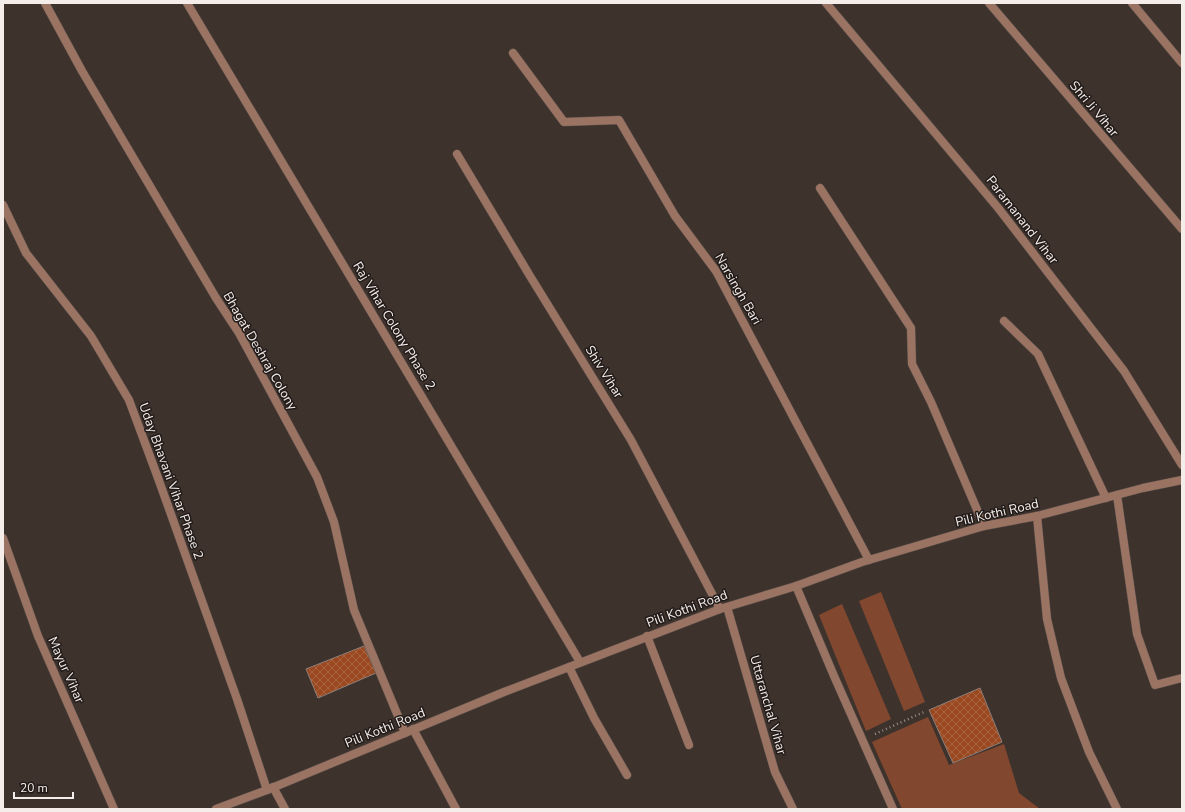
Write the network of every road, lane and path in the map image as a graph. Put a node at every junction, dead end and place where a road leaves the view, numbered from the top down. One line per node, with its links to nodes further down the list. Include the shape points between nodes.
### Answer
1 (45, 3): 29 (street, Bhagat Deshraj Colony, via 98,98 239,333 317,477 334,522 354,610)
2 (187, 3): 24 (street, Raj Vihar Colony Phase 2)
3 (826, 3): 13 (street, Paramanand Vihar, via 999,209 1119,364)
4 (989, 3): 11 (street, Shri Ji Vihar)
5 (1132, 3): 7 (street)
6 (512, 53): 20 (street, Narsingh Bari, via 564,122 619,120 675,216 716,270)
7 (1182, 63)
8 (457, 154): 22 (street, Shiv Vihar, via 631,440)
9 (820, 188): 18 (street, via 912,328 912,364)
10 (3, 205): 33 (street, Uday Bhavani Vihar Phase 2, via 26,253 91,336 129,400)
11 (1182, 229)
12 (1004, 322): 16 (street, via 1038,354)
13 (1182, 465)
14 (1182, 480): 15 (street, Pili Kothi Road)
15 (1117, 495): 16 (street, Pili Kothi Road); 26 (street, via 1137,634 1155,685)
16 (1106, 498): 17 (street, Pili Kothi Road)
17 (1037, 516): 18 (street, Pili Kothi Road); 40 (street, via 1047,619 1061,678 1089,752)
18 (984, 526): 20 (street, Pili Kothi Road)
19 (3, 538): 34 (street, Mayur Vihar, via 38,636)
20 (870, 560): 21 (street, Pili Kothi Road)
21 (796, 586): 22 (street, Pili Kothi Road); 30 (street)
22 (723, 608): 23 (street, Pili Kothi Road); 38 (street, Uttaranchal Vihar, via 776,772)
23 (647, 636): 24 (street, Pili Kothi Road); 31 (street)
24 (580, 662): 25 (street, Pili Kothi Road)
25 (569, 667): 28 (street, Pili Kothi Road); 32 (street)
26 (1182, 678)
27 (924, 712): 30 (path)
28 (413, 729): 29 (street, Pili Kothi Road); 37 (street)
29 (405, 733): 33 (street, Pili Kothi Road)
30 (862, 740): 39 (street)
31 (689, 745)
32 (626, 775)
33 (270, 788): 35 (street, Pili Kothi Road); 36 (street, Uday Bhavani Vihar Phase 2)
34 (114, 809)
35 (216, 809)
36 (285, 809)
37 (456, 809)
38 (793, 809)
39 (893, 809)
40 (1117, 809)

